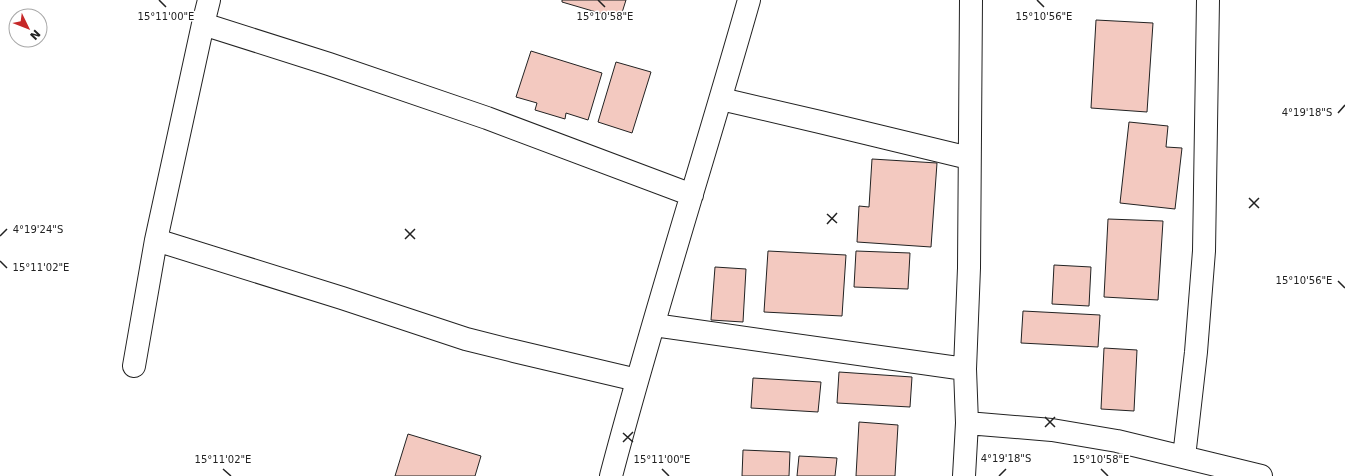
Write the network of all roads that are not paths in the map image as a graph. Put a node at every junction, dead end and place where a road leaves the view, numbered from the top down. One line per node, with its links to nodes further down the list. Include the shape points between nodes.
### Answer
1 (209, 0): 5 (street)
2 (749, 0): 6 (street)
3 (971, 0): 7 (street)
4 (1208, 0): 15 (street, via 1204,251)
5 (202, 24): 8 (street, via 487,118); 9 (street)
6 (721, 99): 7 (street); 8 (street)
7 (969, 158): 12 (street, via 969,268)
8 (692, 195): 10 (street)
9 (156, 240): 11 (street); 13 (street, via 466,339)
10 (654, 325): 12 (street); 13 (street)
11 (134, 366)
12 (965, 369): 14 (street)
13 (636, 380): 16 (street)
14 (967, 422): 15 (street, via 1052,430 1117,441); 17 (street)
15 (1184, 457): 18 (street)
16 (611, 476)
17 (964, 476)
18 (1261, 476)

